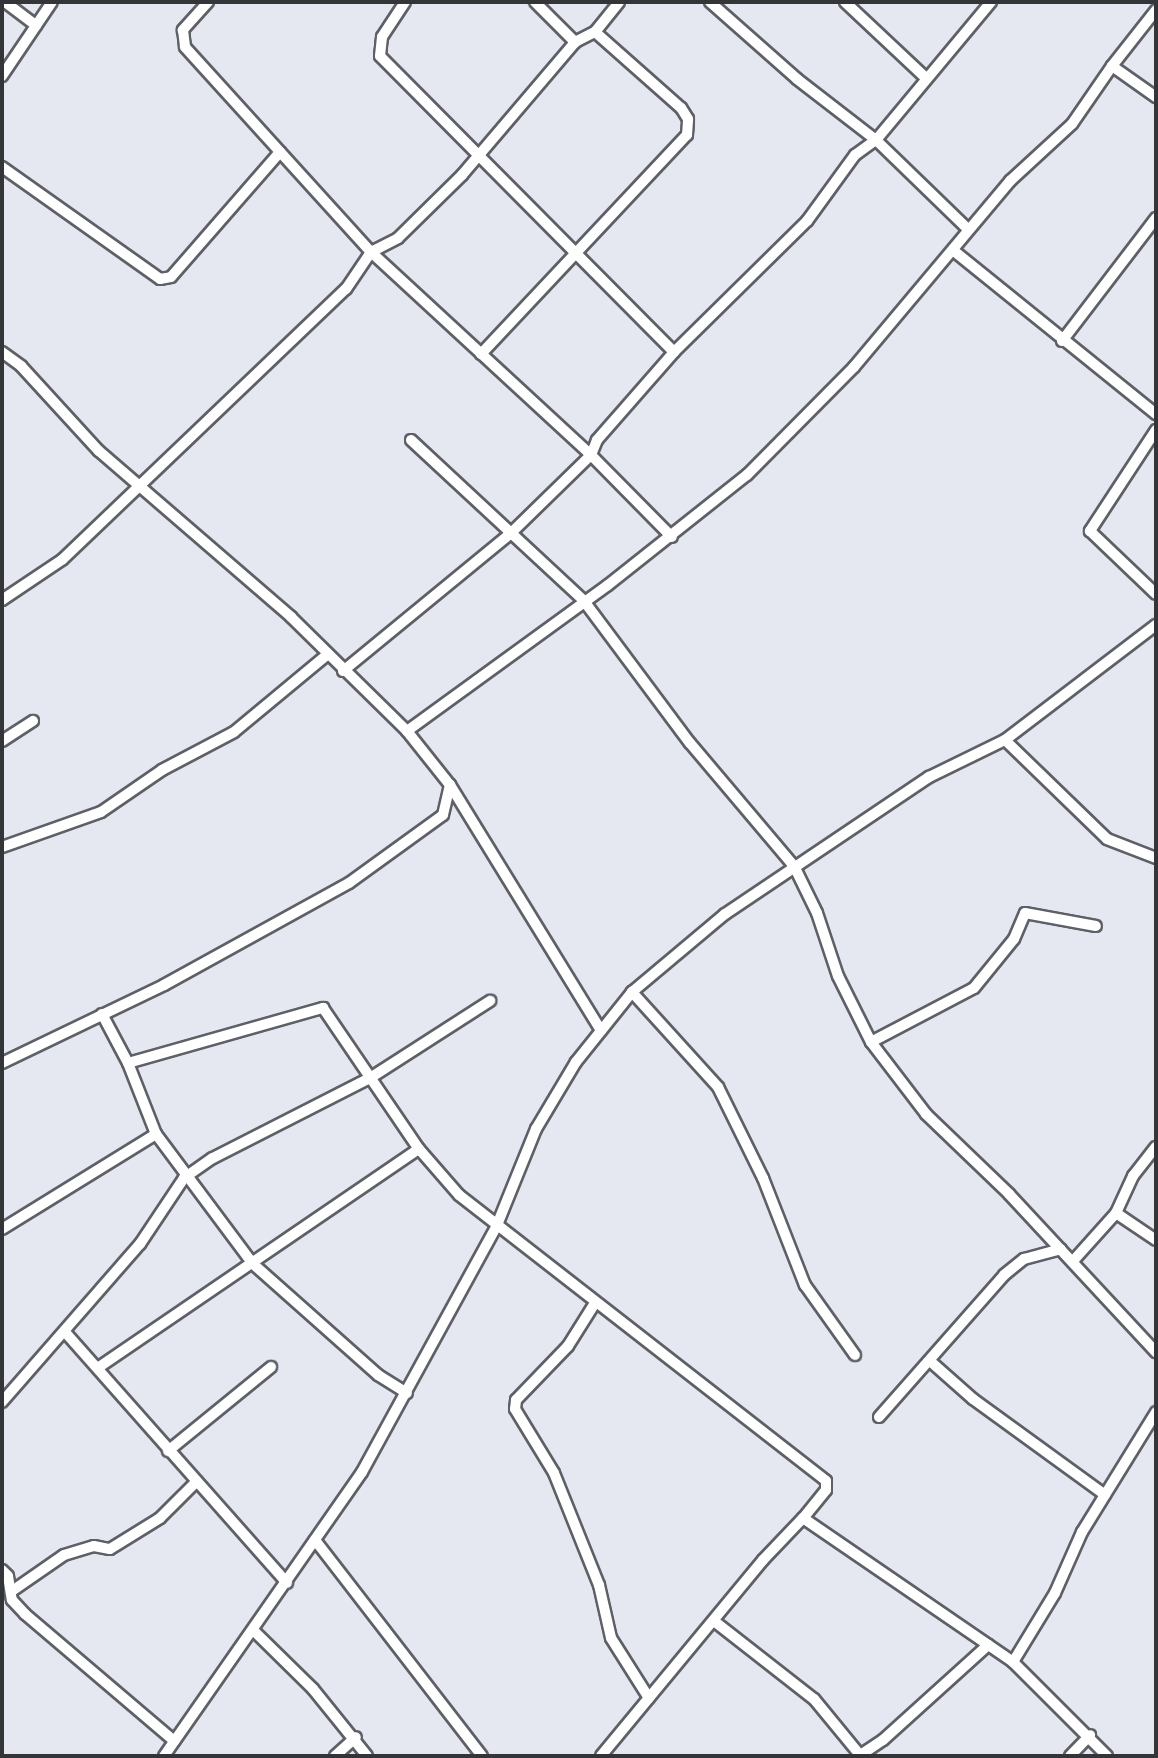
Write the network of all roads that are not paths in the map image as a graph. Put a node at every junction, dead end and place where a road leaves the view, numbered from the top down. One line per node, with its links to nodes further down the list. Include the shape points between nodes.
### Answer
1 (5, 2): 11 (street)
2 (52, 2): 11 (street)
3 (208, 2): 19 (street, via 183,30 182,43)
4 (405, 2): 20 (street, via 382,37 380,56)
5 (535, 2): 13 (street)
6 (619, 2): 12 (street)
7 (710, 2): 18 (street, via 797,79)
8 (845, 2): 16 (street)
9 (991, 2): 16 (street)
10 (1156, 10): 14 (street)
11 (36, 25): 15 (street)
12 (595, 32): 13 (street); 26 (street, via 681,108 689,129)
13 (575, 41): 20 (street)
14 (1112, 66): 17 (street); 23 (street, via 1072,124 1010,181)
15 (2, 76)
16 (926, 78): 18 (street)
17 (1156, 97)
18 (876, 140): 23 (street); 29 (street, via 855,155 807,221)
19 (281, 152): 21 (street, via 171,277 160,279); 25 (street)
20 (478, 158): 25 (street, via 398,238); 26 (street)
21 (2, 167)
22 (1156, 218): 27 (street)
23 (968, 229): 24 (street)
24 (954, 251): 27 (street); 37 (street, via 854,367 768,454)
25 (371, 252): 30 (street); 35 (street, via 346,289)
26 (576, 255): 29 (street); 30 (street)
27 (1062, 341): 31 (street)
28 (2, 352): 35 (street)
29 (674, 352): 34 (street, via 597,440)
30 (481, 354): 34 (street)
31 (1156, 414)
32 (1156, 430): 38 (street, via 1090,531)
33 (411, 440): 36 (street)
34 (591, 455): 36 (street); 37 (street)
35 (139, 488): 39 (street, via 63,559); 42 (street, via 197,532)
36 (511, 533): 40 (street); 43 (street)
37 (671, 537): 40 (street)
38 (1156, 594)
39 (2, 600)
40 (583, 601): 45 (street); 51 (street, via 690,743)
41 (1156, 625): 46 (street)
42 (328, 654): 43 (street); 49 (street, via 234,732 162,770 101,812)
43 (343, 671): 45 (street)
44 (33, 721): 47 (street)
45 (407, 731): 48 (street)
46 (1005, 740): 50 (street, via 1107,839); 51 (street, via 929,777)
47 (2, 741)
48 (450, 785): 55 (street, via 443,815 349,883 248,941); 56 (street)
49 (2, 847)
50 (1156, 858)
51 (794, 866): 53 (street, via 724,914); 57 (street, via 817,913 838,976)
52 (1096, 926): 57 (street, via 1025,914 1014,939 974,989)
53 (632, 992): 56 (street); 75 (street, via 718,1087 763,1178 805,1285)
54 (490, 1000): 60 (street)
55 (102, 1014): 58 (street); 59 (street)
56 (601, 1030): 66 (street, via 537,1129)
57 (871, 1042): 69 (street, via 926,1114)
58 (2, 1063)
59 (128, 1063): 60 (street, via 319,1006 328,1012); 61 (street)
60 (370, 1078): 63 (street); 64 (street, via 213,1158)
61 (156, 1134): 64 (street); 67 (street)
62 (1156, 1147): 65 (street, via 1133,1176)
63 (419, 1149): 66 (street, via 459,1195); 71 (street)
64 (184, 1178): 71 (street); 73 (street, via 140,1244)
65 (1116, 1213): 68 (street); 70 (street)
66 (497, 1225): 72 (street); 79 (street)
67 (2, 1229)
68 (1156, 1240)
69 (1061, 1249): 70 (street); 76 (street, via 1024,1259 1004,1275)
70 (1073, 1261): 74 (street)
71 (252, 1263): 77 (street); 79 (street, via 378,1375)
72 (594, 1303): 86 (street, via 824,1478 826,1490); 95 (street, via 568,1346 516,1400 515,1409 554,1473 599,1585 611,1639)
73 (65, 1332): 77 (street); 80 (street)
74 (1156, 1352)
75 (855, 1355)
76 (930, 1361): 82 (street); 85 (street, via 973,1399)
77 (99, 1367): 83 (street)
78 (271, 1367): 83 (street)
79 (407, 1393): 87 (street, via 362,1472)
80 (2, 1402)
81 (1156, 1412): 85 (street)
82 (880, 1417)
83 (168, 1451): 84 (street)
84 (197, 1481): 89 (street); 90 (street, via 160,1518 110,1549 94,1546 64,1555)
85 (1105, 1495): 94 (street, via 1082,1532 1040,1623)
86 (803, 1518): 91 (street); 93 (street)
87 (315, 1540): 89 (street); 102 (street)
88 (2, 1570): 90 (street)
89 (287, 1583): 92 (street)
90 (12, 1591): 98 (street, via 12,1600 25,1614)
91 (714, 1620): 95 (street); 104 (street, via 814,1699)
92 (253, 1630): 97 (street); 98 (street)
93 (988, 1645): 94 (street); 104 (street)
94 (1013, 1662): 96 (street)
95 (649, 1698): 103 (street)
96 (1090, 1735): 105 (street); 106 (street)
97 (356, 1737): 100 (street); 101 (street)
98 (174, 1741): 99 (street)
99 (164, 1756)
100 (335, 1756)
101 (367, 1756)
102 (482, 1756)
103 (601, 1756)
104 (860, 1756)
105 (1070, 1756)
106 (1107, 1756)

